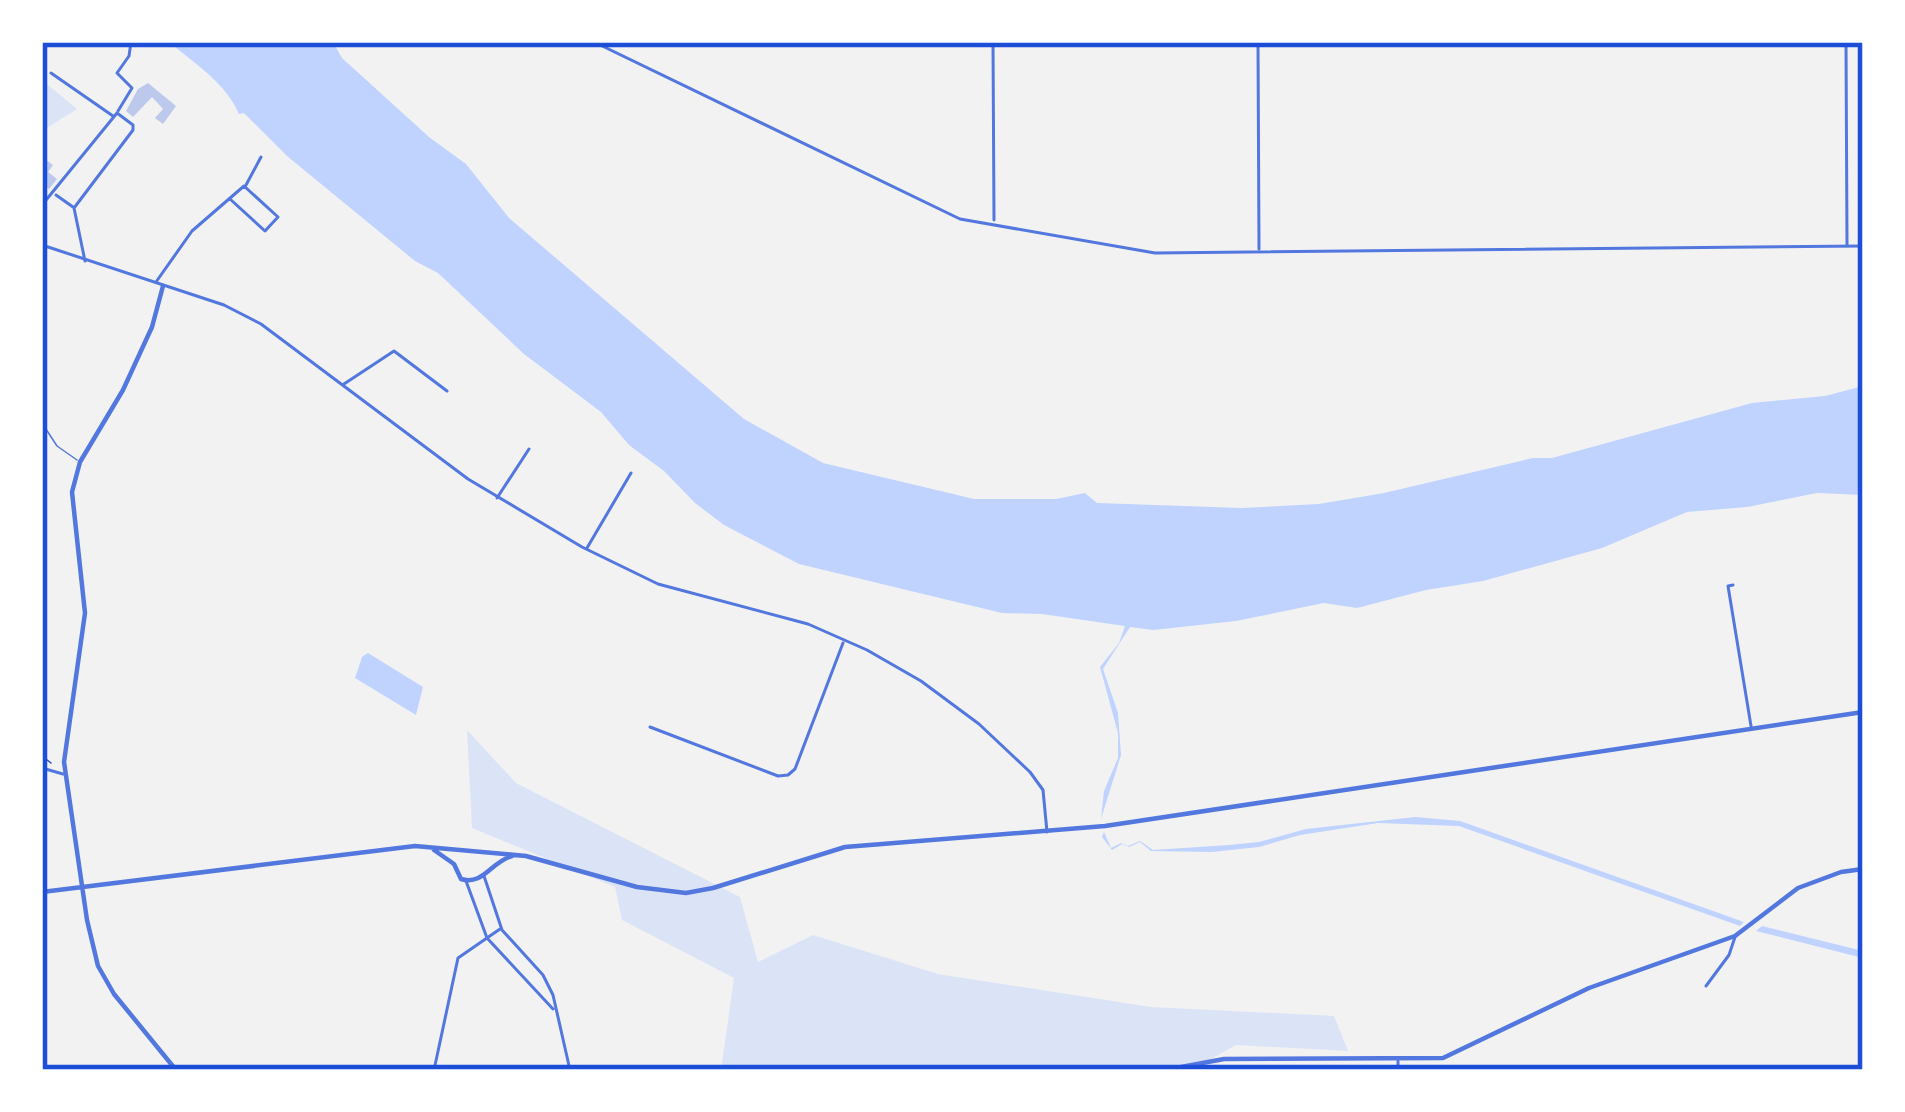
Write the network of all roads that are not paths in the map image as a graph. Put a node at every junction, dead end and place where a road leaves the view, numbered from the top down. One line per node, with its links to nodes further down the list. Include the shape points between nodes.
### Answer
1 (131, 42): 7 (street, via 117,73 132,88)
2 (594, 42): 14 (street, via 959,219)
3 (993, 42): 14 (street)
4 (1258, 42): 18 (street)
5 (1846, 42): 16 (street)
6 (51, 73): 7 (street)
7 (116, 115): 10 (street); 13 (street, via 133,130)
8 (261, 157): 9 (street)
9 (244, 186): 11 (street); 11 (street, via 278,217 265,231)
10 (53, 193): 12 (street); 13 (street)
11 (230, 200): 20 (street, via 192,231)
12 (42, 206)
13 (74, 208): 19 (street)
14 (994, 222): 18 (street, via 1174,256)
15 (42, 245): 19 (street)
16 (1847, 246): 17 (street); 18 (street)
17 (1863, 246)
18 (1259, 251)
19 (86, 262): 20 (street)
20 (155, 284): 21 (street)
21 (164, 286): 22 (street, via 261,324); 26 (street, via 123,390)
22 (343, 385): 23 (street, via 394,351); 28 (street)
23 (447, 391)
24 (42, 423): 26 (lane)
25 (529, 449): 28 (street)
26 (80, 462): 36 (street, via 71,508 85,613)
27 (631, 473): 29 (street)
28 (497, 498): 29 (street)
29 (586, 549): 31 (street, via 658,584)
30 (1733, 585): 34 (street)
31 (844, 640): 33 (street, via 788,776); 37 (street, via 921,681 996,740 1038,782)
32 (1863, 712): 34 (street)
33 (650, 727)
34 (1751, 728): 37 (street)
35 (42, 768): 36 (street)
36 (64, 775): 47 (street)
37 (1048, 832): 41 (street, via 844,847 686,893)
38 (431, 848): 39 (street); 42 (street); 47 (street)
39 (462, 850): 40 (street); 42 (street)
40 (481, 852): 41 (street); 43 (street)
41 (518, 854): 43 (street)
42 (454, 865): 46 (street)
43 (488, 868): 45 (street)
44 (1863, 869): 50 (street, via 1798,889)
45 (484, 876): 46 (street); 49 (street)
46 (466, 881): 51 (street)
47 (82, 890): 48 (street); 56 (street, via 104,980)
48 (42, 892)
49 (501, 928): 51 (street); 53 (street, via 543,975)
50 (1735, 936): 52 (street); 54 (street, via 1589,988 1443,1058)
51 (487, 938): 53 (street); 57 (street, via 458,958)
52 (1706, 986)
53 (554, 1010): 58 (street)
54 (1398, 1061): 55 (street, via 1224,1059); 60 (street)
55 (1176, 1067): 59 (street)
56 (176, 1070)
57 (434, 1070)
58 (570, 1070)
59 (1165, 1070)
60 (1398, 1070)

